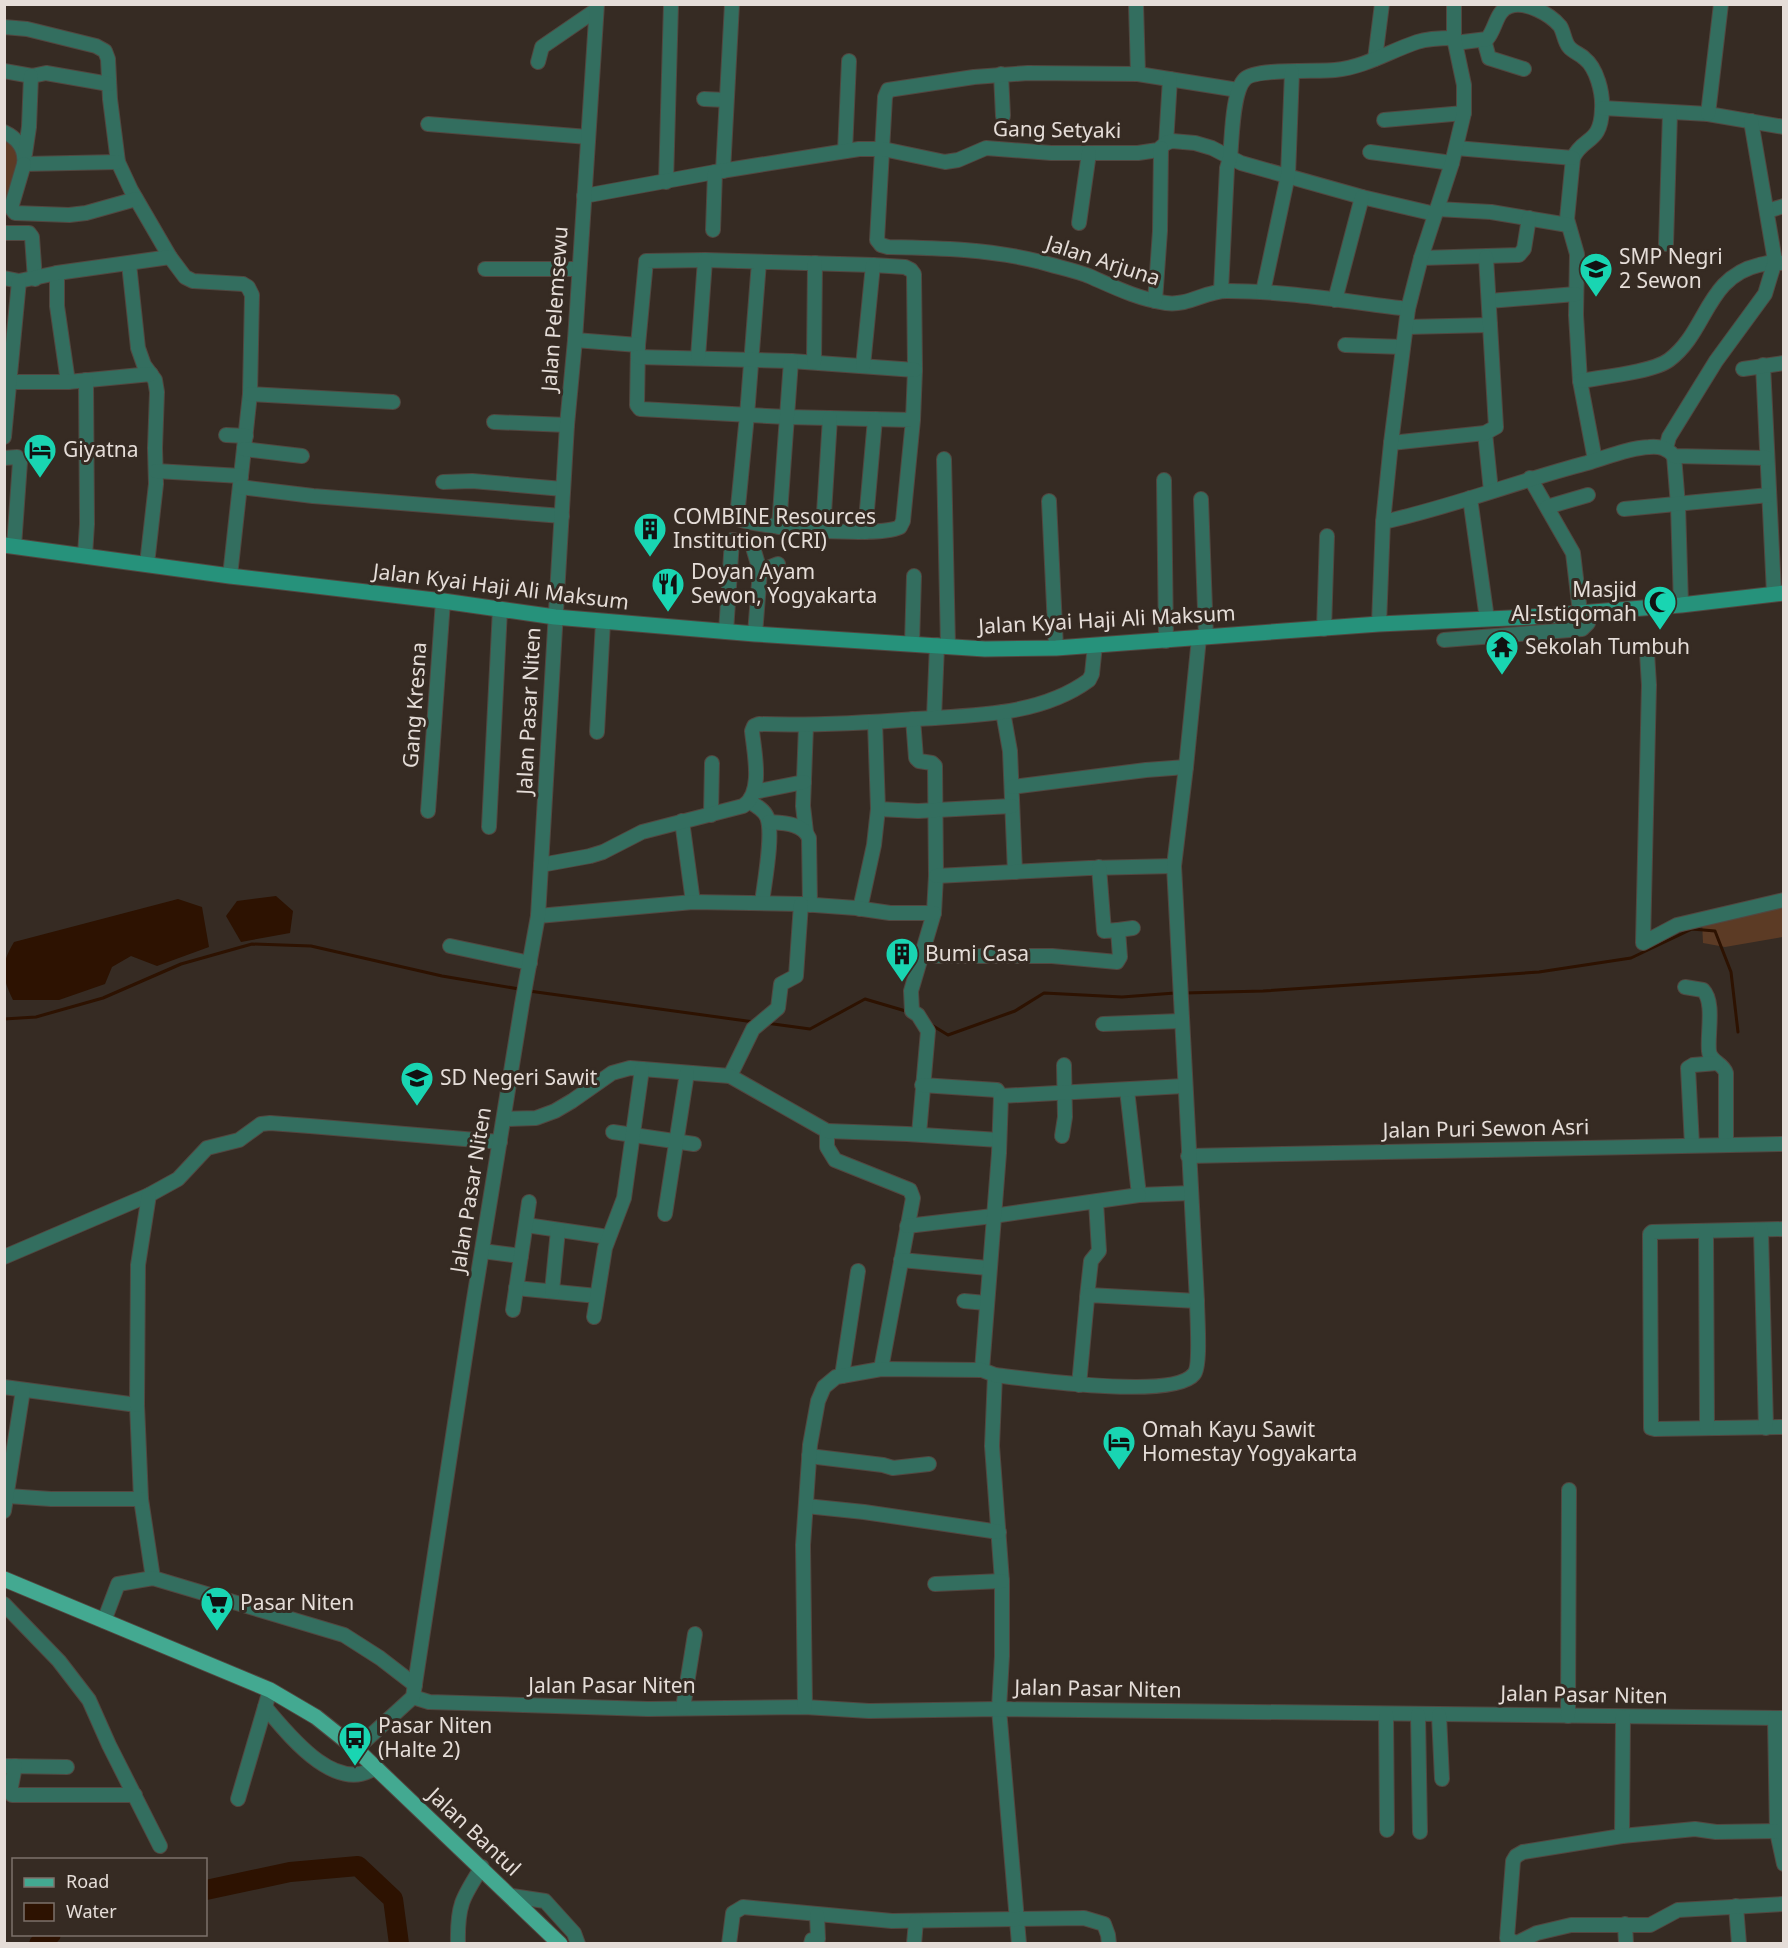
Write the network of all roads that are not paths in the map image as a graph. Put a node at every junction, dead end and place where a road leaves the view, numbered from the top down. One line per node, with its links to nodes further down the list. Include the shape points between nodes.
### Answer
1 (671, 4): 49 (street)
2 (732, 4): 24 (street)
3 (1136, 4): 18 (street)
4 (1382, 4): 11 (street)
5 (1454, 4): 9 (street)
6 (1721, 4): 28 (street)
7 (597, 7): 13 (street, via 542,47); 35 (street, Jalan Pelemsewu)
8 (4, 27): 21 (street, via 96,46 105,51 108,59)
9 (1454, 40): 10 (street); 11 (street, via 1419,41); 26 (street, via 1464,85)
10 (1484, 40): 14 (street, via 1489,58); 25 (street, via 1491,34 1500,12 1510,6 1530,7 1547,15 1560,26 1570,48 1590,64)
11 (1375, 60): 16 (street, via 1346,69)
12 (849, 61): 39 (street)
13 (538, 62)
14 (1524, 69)
15 (4, 71): 19 (street)
16 (1292, 72): 22 (street, via 1249,76); 48 (street)
17 (1001, 74): 18 (street); 29 (street); 38 (street, via 888,90)
18 (1138, 74): 20 (street)
19 (31, 76): 21 (street, via 46,73); 44 (street)
20 (1170, 79): 22 (street); 36 (street)
21 (109, 84): 45 (street)
22 (1238, 90): 43 (street)
23 (704, 99): 24 (street)
24 (726, 100): 47 (street)
25 (1603, 108): 27 (street); 42 (street, via 1595,136)
26 (1464, 113): 30 (street); 37 (street)
27 (1670, 113): 28 (street); 61 (street)
28 (1708, 114): 31 (street)
29 (1003, 116)
30 (1384, 120)
31 (1751, 121): 33 (street); 54 (street)
32 (428, 124): 35 (street)
33 (1784, 128)
34 (4, 132): 44 (street, via 20,144)
35 (588, 137): 50 (street, Jalan Pelemsewu)
36 (1163, 146): 41 (street, Gang Setyaki, via 1146,153); 43 (street, Gang Setyaki, via 1172,141 1196,143); 81 (street)
37 (1456, 148): 42 (street); 46 (street)
38 (883, 149): 39 (street, Gang Setyaki); 41 (street, Gang Setyaki, via 945,162 986,148); 81 (street, Jalan Arjuna, via 876,232 881,245 1015,256 1083,274 1116,290)
39 (845, 151): 47 (street, Gang Setyaki)
40 (1370, 152): 46 (street)
41 (1089, 153): 57 (street)
42 (1573, 158): 58 (street)
43 (1230, 159): 48 (street, Gang Setyaki); 77 (street)
44 (25, 160): 45 (street); 52 (street, via 11,208 15,213 69,215)
45 (118, 162): 52 (street)
46 (1452, 164): 55 (street)
47 (719, 171): 49 (street, Gang Setyaki); 59 (street)
48 (1288, 175): 51 (street, Gang Setyaki); 78 (street)
49 (666, 182): 50 (street, Gang Setyaki)
50 (584, 196): 72 (street, Jalan Pelemsewu)
51 (1362, 197): 55 (street, Gang Setyaki); 80 (street)
52 (136, 199): 62 (street)
53 (1784, 207): 54 (street)
54 (1767, 211): 67 (street)
55 (1436, 212): 56 (street, Gang Setyaki, via 1491,212); 64 (street)
56 (1529, 218): 58 (street, Gang Setyaki); 63 (street, via 1521,254)
57 (1079, 223)
58 (1568, 225): 79 (street, via 1577,254)
59 (713, 230)
60 (4, 233): 75 (street, via 29,233 32,237)
61 (1666, 244)
62 (170, 257): 69 (street); 105 (street, via 193,281 243,284 252,294)
63 (1486, 257): 64 (street); 82 (street)
64 (1421, 258): 83 (street)
65 (705, 260): 66 (street); 90 (street, via 646,261); 91 (street)
66 (759, 262): 68 (street); 92 (street)
67 (1779, 262): 102 (street, via 1744,269 1727,280 1670,359 1653,367); 119 (street, via 1765,294 1716,361 1669,436)
68 (815, 263): 70 (street); 94 (street)
69 (129, 264): 73 (street); 100 (street, via 138,348)
70 (873, 265): 97 (street); 99 (street, via 905,267 914,274)
71 (485, 269): 72 (street)
72 (578, 269): 86 (street, Jalan Pelemsewu)
73 (57, 273): 75 (street); 103 (street, via 57,306)
74 (4, 278): 76 (street)
75 (35, 279): 76 (street)
76 (19, 281): 89 (street)
77 (1221, 291): 78 (street, Jalan Arjuna); 81 (street, Jalan Arjuna, via 1182,304)
78 (1263, 292): 80 (street, Jalan Arjuna)
79 (1576, 294): 82 (street); 102 (street)
80 (1335, 300): 83 (street, Jalan Arjuna)
81 (1155, 301)
82 (1489, 301): 84 (street)
83 (1408, 309): 85 (street)
84 (1490, 325): 85 (street); 114 (street, via 1497,425)
85 (1406, 327): 88 (street)
86 (575, 340): 90 (street); 113 (street, Jalan Pelemsewu)
87 (1345, 345): 88 (street)
88 (1403, 347): 118 (street)
89 (9, 348): 104 (street)
90 (638, 351): 91 (street); 107 (street, via 640,409)
91 (698, 357): 92 (street)
92 (752, 359): 93 (street); 107 (street)
93 (791, 361): 94 (street); 108 (street)
94 (814, 362): 97 (street)
95 (1784, 363): 96 (street)
96 (1762, 365): 98 (street); 122 (street)
97 (863, 366): 99 (street)
98 (1743, 369)
99 (915, 370): 111 (street)
100 (151, 374): 101 (street); 125 (street, via 157,392)
101 (86, 380): 103 (street); 147 (street)
102 (1580, 381): 124 (street)
103 (68, 382): 104 (street)
104 (8, 390): 116 (street)
105 (250, 394): 106 (street); 117 (street)
106 (393, 402)
107 (747, 415): 108 (street); 142 (street, via 737,517)
108 (788, 417): 109 (street); 142 (street)
109 (830, 418): 110 (street); 143 (street)
110 (875, 419): 111 (street); 144 (street)
111 (913, 420): 144 (street, via 902,525 897,529)
112 (494, 422): 113 (street)
113 (567, 425): 130 (street, Jalan Pelemsewu)
114 (1485, 433): 118 (street); 131 (street)
115 (226, 435): 117 (street)
116 (4, 437)
117 (245, 443): 120 (street); 128 (street)
118 (1390, 443): 141 (street)
119 (1670, 452): 122 (street); 124 (street, via 1641,447); 137 (street)
120 (302, 456)
121 (4, 458): 146 (street, via 17,457 20,462)
122 (1767, 458): 133 (street)
123 (944, 459): 172 (street)
124 (1595, 460): 126 (street)
125 (156, 471): 128 (street); 148 (street)
126 (1530, 478): 131 (street); 138 (street)
127 (1164, 480): 169 (street)
128 (241, 481): 140 (street, via 313,496); 151 (street)
129 (443, 482): 130 (street)
130 (563, 489): 140 (street, Jalan Pelemsewu)
131 (1491, 491): 134 (street)
132 (1588, 495): 138 (street)
133 (1768, 495): 137 (street); 153 (street)
134 (1470, 498): 141 (street); 160 (street)
135 (1201, 499): 167 (street)
136 (1049, 501): 173 (street)
137 (1678, 505): 139 (street); 155 (street)
138 (1546, 507): 157 (street, via 1573,553)
139 (1623, 509)
140 (561, 516): 158 (street, Jalan Pelemsewu)
141 (1383, 522): 162 (street)
142 (779, 527): 143 (street)
143 (823, 529): 144 (street)
144 (865, 532)
145 (1327, 536): 163 (street)
146 (9, 545): 147 (street, Jalan Kyai Haji Ali Maksum)
147 (86, 555): 148 (street, Jalan Kyai Haji Ali Maksum)
148 (147, 564): 151 (street, Jalan Kyai Haji Ali Maksum)
149 (778, 564): 150 (street)
150 (760, 571): 164 (street, via 752,544 732,540); 165 (street)
151 (230, 576): 154 (street, Jalan Kyai Haji Ali Maksum)
152 (914, 576): 170 (street)
153 (1779, 593): 155 (street, Jalan Kyai Haji Ali Maksum)
154 (443, 601): 156 (street, Jalan Kyai Haji Ali Maksum); 188 (street, Gang Kresna)
155 (1681, 605): 157 (street, Jalan Kyai Haji Ali Maksum)
156 (500, 609): 158 (street, Jalan Kyai Haji Ali Maksum); 193 (street)
157 (1583, 612): 159 (street, Jalan Kyai Haji Ali Maksum); 166 (street, via 1588,623 1585,628)
158 (555, 617): 161 (street, Jalan Kyai Haji Ali Maksum); 195 (street, Jalan Pasar Niten)
159 (1529, 617): 160 (street, Jalan Kyai Haji Ali Maksum); 166 (street)
160 (1487, 619): 162 (street, Jalan Kyai Haji Ali Maksum)
161 (603, 622): 164 (street, Jalan Kyai Haji Ali Maksum); 180 (street)
162 (1379, 624): 163 (street, Jalan Kyai Haji Ali Maksum)
163 (1324, 629): 167 (street, Jalan Kyai Haji Ali Maksum)
164 (726, 632): 165 (street, Jalan Kyai Haji Ali Maksum)
165 (755, 634): 170 (street, Jalan Kyai Haji Ali Maksum)
166 (1531, 634): 168 (street)
167 (1203, 638): 169 (street, Jalan Kyai Haji Ali Maksum); 182 (street)
168 (1444, 640)
169 (1166, 641): 171 (street, Jalan Kyai Haji Ali Maksum)
170 (912, 644): 172 (street, Jalan Kyai Haji Ali Maksum)
171 (1095, 645): 173 (street, Jalan Kyai Haji Ali Maksum); 175 (street, via 1092,674 1086,682 1045,702)
172 (943, 646): 173 (street, Jalan Kyai Haji Ali Maksum); 176 (street)
173 (1056, 648)
174 (1647, 653): 200 (street, via 1643,943 1677,925)
175 (1004, 712): 176 (street); 184 (street)
176 (934, 718): 177 (street)
177 (913, 719): 178 (street); 189 (street, via 916,758 935,766)
178 (875, 722): 179 (street); 187 (street)
179 (806, 726): 183 (street); 185 (street, via 754,726)
180 (597, 732)
181 (712, 763): 190 (street)
182 (1186, 767): 184 (street); 196 (street)
183 (804, 782): 185 (street); 194 (street)
184 (1012, 788): 186 (street)
185 (752, 797): 190 (street, via 743,806); 192 (street)
186 (1012, 806): 189 (street); 198 (street)
187 (878, 809): 189 (street); 204 (street)
188 (428, 811)
189 (935, 811): 199 (street)
190 (711, 814): 191 (street)
191 (682, 821): 195 (street, via 642,832 603,852); 201 (street)
192 (769, 822): 194 (street, via 800,827); 202 (street)
193 (489, 827)
194 (806, 832): 203 (street)
195 (541, 865): 206 (street, Jalan Pasar Niten)
196 (1174, 866): 197 (street); 213 (street)
197 (1099, 867): 198 (street); 208 (street, via 1104,931)
198 (1015, 872): 199 (street)
199 (936, 876): 205 (street)
200 (1784, 900)
201 (693, 902): 202 (street); 206 (street)
202 (762, 903): 203 (street)
203 (806, 904): 204 (street); 219 (street, via 796,974 782,984 778,1008 753,1029)
204 (860, 909): 205 (street)
205 (934, 913): 210 (street)
206 (538, 916): 211 (street, Jalan Pasar Niten)
207 (1133, 928): 208 (street)
208 (1118, 930): 210 (street, via 1120,957 1115,963 1052,956)
209 (450, 946): 211 (street)
210 (922, 956): 220 (street, via 910,1002 912,1011 928,1031)
211 (530, 963): 225 (street, Jalan Pasar Niten)
212 (1685, 987): 215 (street, via 1707,994 1709,1054)
213 (1181, 1021): 214 (street); 221 (street)
214 (1103, 1024)
215 (1717, 1063): 236 (street, via 1688,1068); 237 (street, via 1726,1073)
216 (1064, 1065): 223 (street)
217 (642, 1069): 218 (street); 225 (street, via 616,1071 546,1115); 229 (street)
218 (687, 1073): 219 (street); 232 (street)
219 (730, 1076): 226 (street)
220 (922, 1085): 224 (street, via 997,1090); 228 (street)
221 (1184, 1086): 222 (street); 238 (street)
222 (1127, 1090): 223 (street); 241 (street)
223 (1065, 1093): 224 (street); 230 (street)
224 (1001, 1096): 231 (street)
225 (504, 1119): 233 (street, Jalan Pasar Niten)
226 (826, 1131): 228 (street); 247 (street, via 827,1147 834,1160 909,1190 913,1198)
227 (613, 1132): 229 (street)
228 (919, 1134): 231 (street)
229 (633, 1135): 232 (street); 252 (street, via 624,1198)
230 (1062, 1136)
231 (999, 1140): 245 (street)
232 (676, 1141): 234 (street); 244 (street)
233 (500, 1142): 240 (street, via 270,1123 254,1128 239,1140 207,1148 178,1179); 253 (street, Jalan Pasar Niten)
234 (694, 1144)
235 (1784, 1144): 237 (street, Jalan Puri Sewon Asri)
236 (1692, 1145): 237 (street, Jalan Puri Sewon Asri); 238 (street, Jalan Puri Sewon Asri)
237 (1726, 1145)
238 (1188, 1156): 239 (street)
239 (1191, 1193): 241 (street); 264 (street)
240 (149, 1195): 255 (street); 274 (street, via 138,1265)
241 (1139, 1195): 243 (street)
242 (529, 1202): 246 (street)
243 (1096, 1203): 245 (street); 262 (street, via 1099,1251 1091,1261)
244 (665, 1214)
245 (993, 1216): 247 (street); 257 (street)
246 (526, 1225): 249 (street); 254 (street)
247 (908, 1226): 256 (street)
248 (1784, 1229): 250 (street)
249 (558, 1230): 252 (street); 260 (street)
250 (1761, 1230): 251 (street); 277 (street)
251 (1706, 1231): 276 (street); 276 (street, via 1652,1232 1650,1246 1651,1428)
252 (608, 1237): 261 (street)
253 (482, 1251): 254 (street); 294 (street, Jalan Pasar Niten)
254 (520, 1256): 259 (street)
255 (4, 1257)
256 (901, 1260): 257 (street); 268 (street)
257 (988, 1268): 265 (street)
258 (858, 1271): 270 (street)
259 (516, 1288): 260 (street); 266 (street)
260 (552, 1291): 261 (street)
261 (597, 1296): 267 (street)
262 (1087, 1297): 264 (street, via 1092,1294); 271 (street)
263 (964, 1301): 265 (street)
264 (1197, 1301): 271 (street, via 1198,1365 1193,1376 1164,1386)
265 (986, 1303): 269 (street)
266 (513, 1310)
267 (594, 1317)
268 (881, 1369): 269 (street); 270 (street)
269 (988, 1373): 271 (street); 285 (street)
270 (842, 1376): 278 (street, via 824,1387 818,1401)
271 (1079, 1385)
272 (4, 1387): 273 (street)
273 (23, 1390): 274 (street); 281 (street)
274 (136, 1405): 282 (street)
275 (1784, 1427): 277 (street)
276 (1707, 1428): 277 (street)
277 (1766, 1428)
278 (810, 1456): 279 (street, via 893,1468); 283 (street)
279 (929, 1464)
280 (1569, 1490): 302 (street)
281 (8, 1496): 282 (street); 284 (street)
282 (141, 1499): 286 (street)
283 (806, 1506): 285 (street); 296 (street)
284 (4, 1511)
285 (999, 1532): 288 (street)
286 (153, 1578): 291 (street, via 118,1584); 294 (street, via 344,1635 380,1658)
287 (4, 1579): 291 (main road, Jalan Bantul)
288 (1002, 1581): 289 (street); 298 (street)
289 (935, 1584)
290 (4, 1604): 310 (street, via 59,1661 89,1700)
291 (104, 1621): 293 (main road, Jalan Bantul)
292 (695, 1634): 297 (street)
293 (270, 1690): 295 (street); 305 (main road, Jalan Bantul, via 316,1717)
294 (414, 1691): 297 (street, Jalan Pasar Niten, via 429,1702); 305 (street)
295 (265, 1707): 308 (street, via 315,1759 342,1774 366,1775); 311 (street)
296 (805, 1707): 297 (street, Jalan Pasar Niten); 298 (street, Jalan Pasar Niten, via 869,1711)
297 (683, 1708)
298 (999, 1708): 299 (street, Jalan Pasar Niten); 323 (street)
299 (1386, 1714): 301 (street, Jalan Pasar Niten); 312 (street)
300 (1439, 1714): 301 (street, Jalan Pasar Niten); 302 (street, Jalan Pasar Niten); 309 (street)
301 (1418, 1715): 314 (street)
302 (1568, 1716): 303 (street, Jalan Pasar Niten)
303 (1623, 1716): 304 (street, Jalan Pasar Niten); 315 (street)
304 (1779, 1718): 313 (street)
305 (356, 1749): 308 (main road, Jalan Bantul)
306 (10, 1766): 307 (street); 310 (street, via 15,1796)
307 (67, 1767)
308 (375, 1767): 318 (main road, Jalan Bantul)
309 (1442, 1779)
310 (135, 1795): 316 (street)
311 (238, 1799)
312 (1387, 1830)
313 (1780, 1831): 315 (street, via 1695,1829); 317 (street)
314 (1420, 1832)
315 (1622, 1836): 326 (street, via 1516,1856 1507,1938)
316 (160, 1846)
317 (1784, 1864)
318 (482, 1867): 319 (main road, Jalan Bantul); 327 (street, via 463,1897)
319 (512, 1896): 328 (main road, Jalan Bantul); 329 (street, via 545,1901 574,1933)
320 (1784, 1904): 321 (street)
321 (1736, 1906): 325 (street, via 1678,1910 1650,1925); 336 (street)
322 (817, 1915): 324 (street); 330 (street, via 743,1907 733,1913); 331 (street, via 818,1939)
323 (1018, 1920): 324 (street); 333 (street); 334 (street, via 1098,1921 1107,1929)
324 (916, 1921): 332 (street)
325 (1625, 1924): 326 (street, via 1570,1925); 335 (street)
326 (1516, 1943)
327 (458, 1944)
328 (560, 1944)
329 (578, 1944)
330 (729, 1944)
331 (811, 1944)
332 (914, 1944)
333 (1019, 1944)
334 (1108, 1944)
335 (1626, 1944)
336 (1739, 1944)

